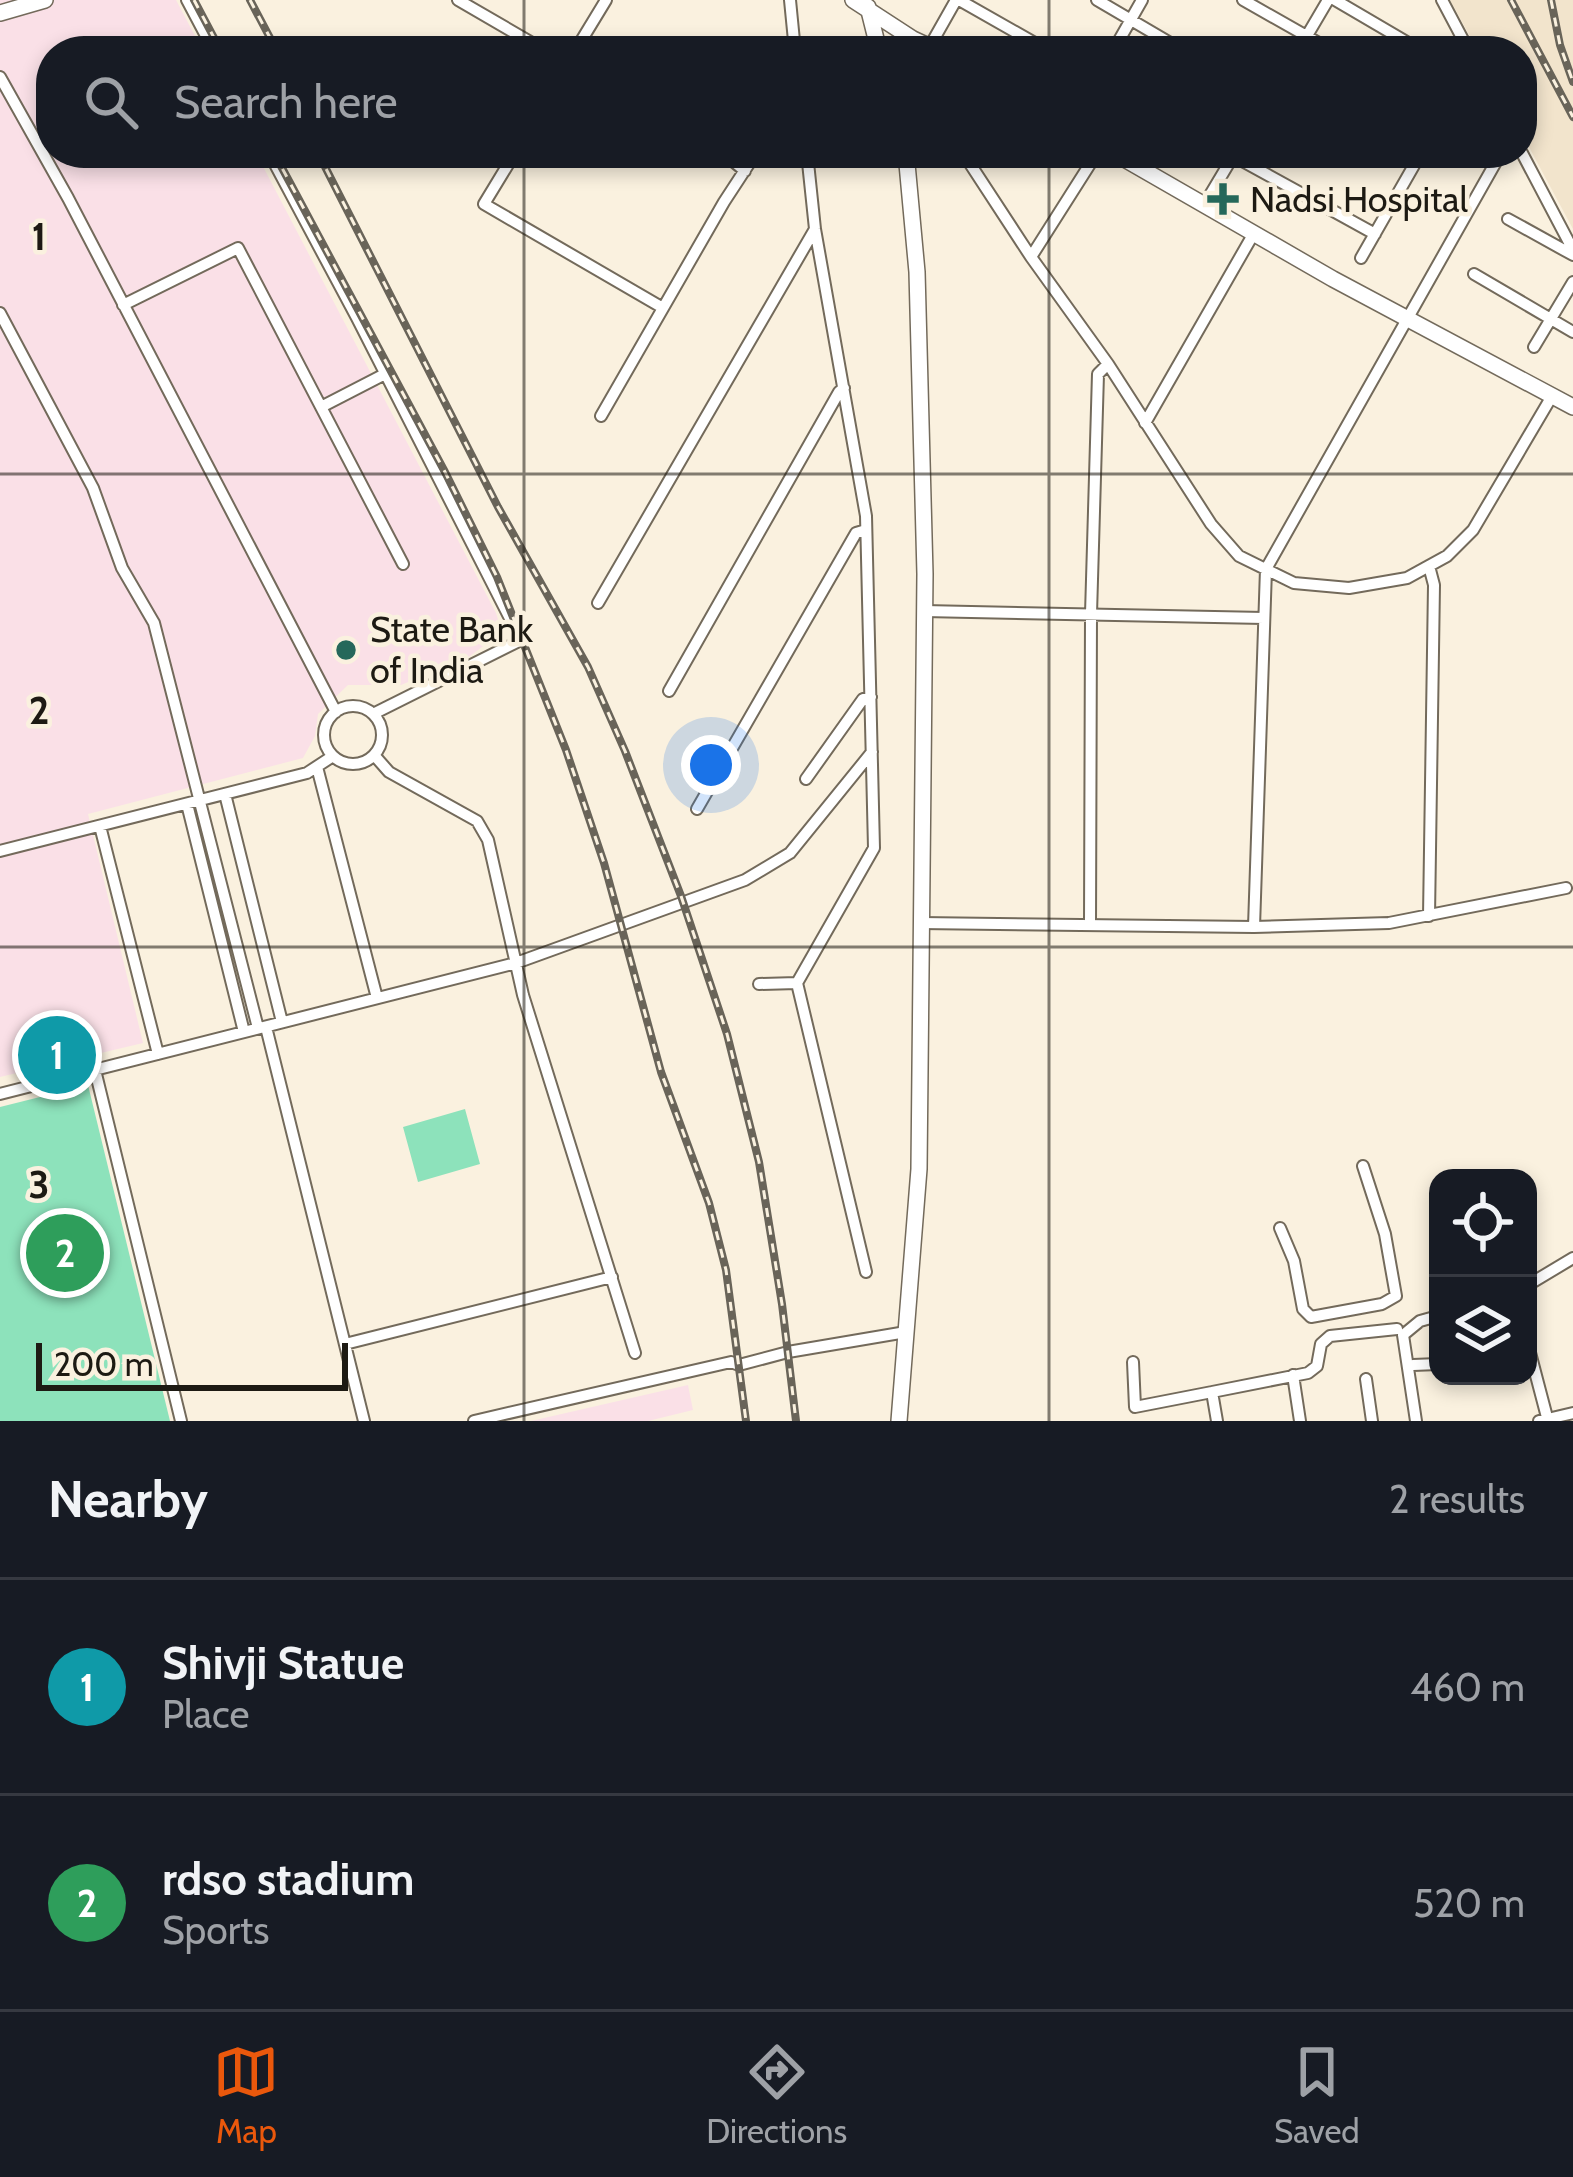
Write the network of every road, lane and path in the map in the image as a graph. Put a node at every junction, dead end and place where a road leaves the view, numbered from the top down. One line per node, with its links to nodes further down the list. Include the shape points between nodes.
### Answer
1 (45, 0): 13 (street)
2 (187, 0): 15 (street)
3 (458, 0): 16 (street)
4 (605, 0): 17 (street)
5 (790, 0): 18 (street)
6 (957, 0): 21 (street); 22 (street)
7 (1097, 0): 14 (street)
8 (1142, 0): 14 (street)
9 (1243, 0): 25 (street)
10 (1332, 0): 25 (street); 26 (street)
11 (1442, 0): 27 (street)
12 (863, 3): 19 (street); 20 (street)
13 (0, 13)
14 (1130, 21): 23 (street); 24 (street)
15 (206, 36)
16 (520, 36)
17 (584, 36)
18 (794, 36)
19 (874, 36)
20 (902, 36)
21 (940, 36)
22 (1022, 36)
23 (1122, 36)
24 (1157, 36)
25 (1307, 36)
26 (1396, 36)
27 (1460, 36)
28 (0, 77): 29 (street)
29 (36, 144)
30 (49, 168): 56 (street)
31 (276, 168): 64 (street)
32 (505, 168): 57 (street, via 484,204)
33 (741, 168): 45 (street)
34 (747, 168): 45 (street)
35 (809, 168): 48 (street)
36 (907, 168): 76 (street)
37 (973, 168): 52 (street)
38 (1087, 168): 52 (street)
39 (1140, 168): 46 (street)
40 (1224, 168): 46 (street)
41 (1257, 168): 50 (street)
42 (1413, 168): 50 (street)
43 (1492, 168): 59 (street)
44 (1530, 168): 51 (street)
45 (745, 171): 57 (street)
46 (1204, 205): 49 (street)
47 (1508, 219): 51 (street)
48 (815, 229): 65 (street); 75 (street)
49 (1254, 233): 59 (street); 70 (street)
50 (1375, 235): 53 (street)
51 (1573, 253)
52 (1031, 257): 63 (street)
53 (1361, 258)
54 (1474, 274): 60 (street)
55 (1573, 282): 60 (street)
56 (123, 305): 67 (street, via 238,248); 81 (street)
57 (663, 308): 69 (street)
58 (0, 313): 89 (street, via 154,623)
59 (1406, 318): 66 (street); 74 (street)
60 (1551, 320): 61 (street); 62 (street)
61 (1573, 332)
62 (1534, 347)
63 (1108, 364): 70 (street); 77 (street, via 1098,374)
64 (386, 374): 67 (street); 82 (street, via 520,640)
65 (844, 388): 71 (street); 79 (street)
66 (1552, 396): 68 (street); 73 (street, via 1473,530)
67 (321, 407): 72 (street)
68 (1573, 407)
69 (601, 416)
70 (1145, 423): 74 (street, via 1211,524 1239,556)
71 (866, 530): 80 (street); 91 (street, via 856,532)
72 (403, 564)
73 (1429, 566): 74 (street, via 1349,589 1294,583); 95 (street)
74 (1266, 569): 78 (street)
75 (598, 603)
76 (924, 611): 77 (street); 96 (street)
77 (1091, 614): 78 (street); 97 (street)
78 (1264, 618): 98 (street)
79 (669, 691)
80 (871, 697): 83 (street); 87 (street)
81 (336, 712): 82 (street, via 352,706); 85 (street, via 323,736)
82 (373, 714): 84 (street, via 382,734)
83 (872, 752): 99 (street, via 790,853 746,880); 100 (street, via 874,848)
84 (374, 755): 85 (street, via 353,764); 99 (street, via 389,772 477,821)
85 (333, 756): 86 (street)
86 (316, 767): 88 (street); 102 (street)
87 (806, 778)
88 (225, 794): 89 (street); 103 (street)
89 (202, 800): 90 (street); 104 (street)
90 (188, 804): 92 (street); 105 (street)
91 (697, 809)
92 (100, 826): 93 (street); 106 (street)
93 (0, 851)
94 (1566, 888): 95 (street)
95 (1429, 916): 98 (street)
96 (920, 922): 97 (street); 117 (street, via 919,1169)
97 (1090, 925): 98 (street)
98 (1254, 927)
99 (516, 963): 102 (street); 113 (street)
100 (796, 983): 101 (street); 112 (street)
101 (758, 984)
102 (377, 998): 103 (street)
103 (282, 1022): 104 (street)
104 (262, 1028): 105 (street); 119 (street)
105 (244, 1032): 106 (street)
106 (158, 1054): 107 (street)
107 (95, 1070): 108 (street); 132 (street)
108 (0, 1094)
109 (1364, 1166): 115 (street, via 1395,1283 1396,1296)
110 (1280, 1228): 115 (street, via 1311,1317)
111 (1573, 1258): 114 (street)
112 (866, 1272)
113 (612, 1277): 119 (street); 120 (street)
114 (1537, 1280)
115 (1385, 1303): 118 (street)
116 (1429, 1318): 118 (street)
117 (906, 1332): 134 (street); 135 (street)
118 (1400, 1332): 124 (street, via 1330,1336 1317,1366); 139 (street)
119 (345, 1344): 133 (street)
120 (635, 1353)
121 (1132, 1362): 128 (street)
122 (1429, 1364): 123 (street)
123 (1413, 1365)
124 (1293, 1375): 127 (street); 138 (street)
125 (1366, 1379): 130 (street)
126 (1537, 1385): 131 (street)
127 (1212, 1392): 128 (street); 137 (street)
128 (1135, 1407): 136 (street)
129 (1573, 1413): 131 (street)
130 (1368, 1420)
131 (1545, 1420)
132 (181, 1421)
133 (364, 1421)
134 (474, 1421)
135 (899, 1421)
136 (1136, 1421)
137 (1217, 1421)
138 (1300, 1421)
139 (1416, 1421)

